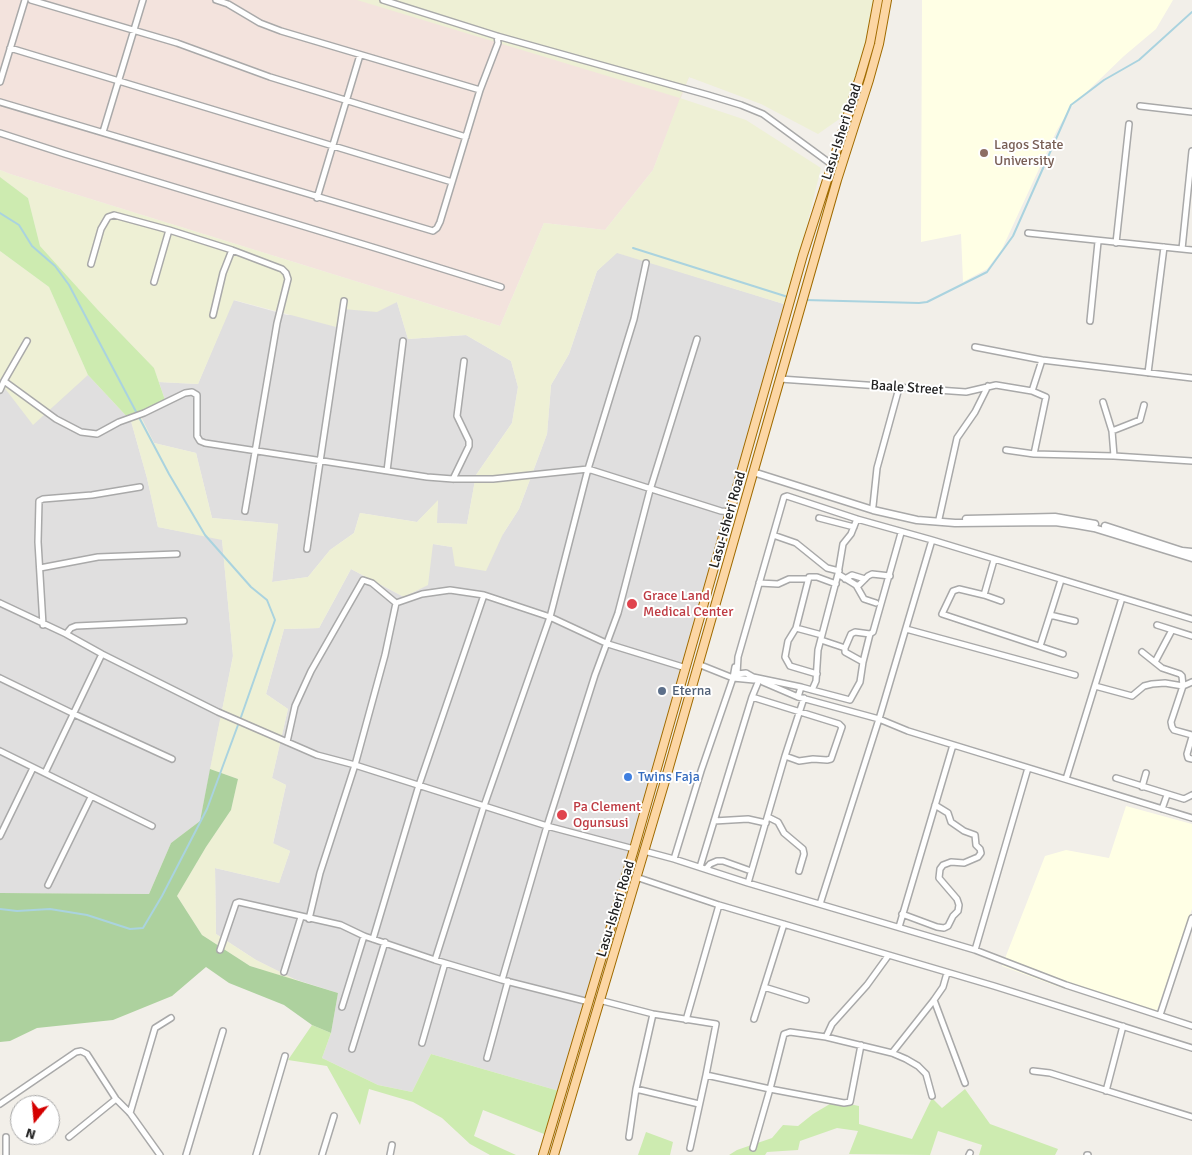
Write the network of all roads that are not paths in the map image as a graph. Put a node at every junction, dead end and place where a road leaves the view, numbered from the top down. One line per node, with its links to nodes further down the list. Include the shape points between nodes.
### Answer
1 (25, 0): 10 (street)
2 (31, 0): 8 (street)
3 (143, 0): 8 (street)
4 (216, 0): 11 (street, via 260,23)
5 (383, 0): 9 (street)
6 (878, 0): 25 (main road, Lasu-Isheri Road, via 870,43)
7 (887, 0): 50 (main road, Lasu-Isheri Road, via 869,80)
8 (134, 30): 12 (street); 15 (street)
9 (497, 36): 14 (street, via 498,42); 25 (street, via 741,105 763,114)
10 (10, 48): 12 (street); 13 (street)
11 (360, 54): 14 (street); 15 (street)
12 (118, 81): 20 (street); 23 (street)
13 (0, 82)
14 (480, 90): 22 (street)
15 (347, 100): 22 (street); 23 (street)
16 (0, 102): 20 (street)
17 (1140, 106): 18 (street)
18 (1192, 112)
19 (1129, 124): 31 (street)
20 (103, 132): 27 (street)
21 (0, 133): 39 (street)
22 (466, 137): 26 (street)
23 (334, 145): 26 (street); 27 (street)
24 (1192, 151): 33 (street)
25 (832, 164): 74 (main road, Lasu-Isheri Road)
26 (452, 182): 27 (street, via 440,222 433,232)
27 (317, 198)
28 (169, 230): 34 (street); 37 (street, via 110,216 101,229); 38 (street)
29 (1028, 233): 30 (street)
30 (1098, 242): 31 (street); 42 (street)
31 (1116, 243): 32 (street)
32 (1164, 247): 33 (street); 49 (street)
33 (1182, 249): 35 (street)
34 (232, 250): 41 (street); 60 (street, via 282,269 288,279)
35 (1192, 250)
36 (646, 263): 66 (street, via 634,320)
37 (91, 264)
38 (154, 282)
39 (501, 287)
40 (344, 301): 64 (street)
41 (212, 315)
42 (1090, 321)
43 (697, 339): 71 (street)
44 (26, 341): 52 (street)
45 (403, 341): 68 (street)
46 (975, 347): 47 (street)
47 (1042, 360): 49 (street); 56 (street)
48 (464, 361): 69 (street, via 457,416 469,446)
49 (1148, 373): 51 (street)
50 (780, 378): 54 (street, Baale Street); 67 (main road, Lasu-Isheri Road)
51 (1192, 378)
52 (4, 381): 55 (street); 60 (street, via 56,419 81,432 97,434 192,392 197,395 197,436 200,440)
53 (988, 386): 54 (street, Baale Street, via 966,392); 56 (street, Baale Street); 77 (street, via 975,412 956,438)
54 (899, 388): 72 (street, via 877,468)
55 (0, 390)
56 (1032, 391): 62 (street, via 1046,397)
57 (1102, 402): 59 (street)
58 (1144, 405): 59 (street, via 1140,420)
59 (1112, 431): 63 (street)
60 (255, 450): 64 (street); 73 (street)
61 (1006, 450): 62 (street)
62 (1034, 454): 63 (street)
63 (1114, 456): 65 (street)
64 (320, 460): 68 (street); 82 (street)
65 (1192, 461)
66 (588, 469): 69 (street, via 493,479); 71 (street); 105 (street)
67 (753, 470): 72 (street); 85 (street, via 910,519 955,523 1036,521 1077,524); 127 (main road, Lasu-Isheri Road)
68 (387, 471): 69 (street)
69 (453, 479)
70 (140, 487): 87 (street, via 39,501)
71 (650, 490): 74 (street); 118 (street)
72 (873, 506): 77 (street)
73 (245, 511)
74 (730, 512): 128 (main road, Lasu-Isheri Road)
75 (819, 518): 78 (street)
76 (857, 519): 78 (street); 79 (street); 80 (street, via 787,496)
77 (939, 519): 83 (street, via 1036,517 1078,520)
78 (854, 527): 88 (street, via 843,544)
79 (902, 533): 81 (street); 89 (street)
80 (773, 535): 88 (street, via 796,543 827,568); 94 (street)
81 (932, 540): 86 (street); 112 (street)
82 (307, 549)
83 (1192, 552)
84 (177, 554): 87 (street, via 98,557)
85 (1192, 558)
86 (994, 560): 93 (street); 98 (street)
87 (40, 568): 109 (street)
88 (839, 573): 91 (street); 95 (street)
89 (890, 576): 92 (street, via 872,574); 115 (street)
90 (808, 579): 94 (street, via 789,579 778,584); 95 (street, via 812,576); 111 (street)
91 (845, 579): 92 (street, via 852,575); 96 (street)
92 (865, 579): 96 (street)
93 (1061, 580): 99 (street); 104 (street)
94 (759, 583): 124 (street)
95 (836, 584): 117 (street)
96 (856, 586): 103 (street, via 864,599)
97 (484, 594): 102 (street, via 450,590 422,594); 105 (street); 160 (street)
98 (984, 595): 100 (street); 119 (street, via 959,589 953,591 942,614)
99 (1122, 598): 106 (street); 135 (street)
100 (1001, 601)
101 (0, 603): 109 (street)
102 (396, 603): 145 (street, via 372,583 363,580 311,671 295,706); 151 (street)
103 (876, 603)
104 (1050, 615): 108 (street); 119 (street)
105 (550, 617): 118 (street); 166 (street)
106 (1192, 619)
107 (184, 621): 114 (street, via 76,626)
108 (1075, 621)
109 (44, 625): 114 (street)
110 (1157, 625): 113 (street)
111 (796, 628): 117 (street); 129 (street, via 788,641 785,657 790,666)
112 (906, 628): 130 (street); 143 (street)
113 (1172, 630): 116 (street); 126 (street)
114 (66, 634): 122 (street)
115 (870, 634): 120 (street, via 851,634); 125 (street)
116 (1192, 636)
117 (822, 637): 120 (street); 129 (street)
118 (608, 644): 128 (street); 172 (street)
119 (1040, 646): 123 (street)
120 (845, 648): 125 (street, via 845,652)
121 (1142, 652): 126 (street)
122 (102, 654): 142 (street); 145 (street, via 218,712)
123 (1064, 654)
124 (738, 658): 132 (street); 137 (street, via 737,674)
125 (864, 662): 138 (street, via 860,682 850,700)
126 (1155, 662): 136 (street, via 1180,674)
127 (698, 664): 132 (street); 159 (main road, Lasu-Isheri Road)
128 (686, 668): 156 (main road, Lasu-Isheri Road)
129 (817, 674): 138 (street)
130 (1075, 676)
131 (0, 678): 142 (street)
132 (733, 678): 133 (street); 176 (street)
133 (759, 680): 139 (street); 140 (street)
134 (1192, 682): 136 (street)
135 (1095, 686): 136 (street, via 1132,696 1152,684); 158 (street)
136 (1183, 686): 144 (street, via 1171,722 1174,730)
137 (801, 687): 138 (street); 140 (street)
138 (812, 690)
139 (752, 697): 141 (street); 170 (street)
140 (801, 698): 141 (street); 143 (street)
141 (800, 712): 148 (street); 148 (street, via 840,724 841,733 831,759 799,761)
142 (74, 714): 149 (street); 154 (street)
143 (879, 720): 146 (street); 184 (street)
144 (1192, 736): 150 (street, via 1187,754)
145 (287, 742): 151 (street)
146 (953, 745): 153 (street); 165 (street)
147 (0, 751): 152 (street)
148 (785, 756): 169 (street)
149 (172, 759)
150 (1192, 760)
151 (355, 765): 160 (street); 188 (street)
152 (33, 768): 154 (street); 173 (street)
153 (1028, 768): 158 (street); 196 (street)
154 (45, 773): 164 (street)
155 (1146, 773): 161 (street)
156 (654, 778): 159 (main road); 174 (main road, Lasu-Isheri Road)
157 (1116, 778): 161 (street)
158 (1066, 779): 167 (street)
159 (664, 781): 175 (main road, Lasu-Isheri Road)
160 (419, 785): 166 (street); 193 (street)
161 (1142, 787): 162 (street)
162 (1167, 795): 163 (street, via 1184,799); 167 (street)
163 (1192, 795)
164 (90, 797): 171 (street); 183 (street)
165 (935, 805): 186 (street); 186 (street, via 948,813 951,822 975,835 981,853 964,863 951,862 940,869 939,878 960,905 948,926 937,927)
166 (484, 806): 172 (street); 198 (street)
167 (1162, 809): 168 (street)
168 (1192, 818)
169 (767, 820): 170 (street); 179 (street); 180 (street, via 778,822 784,833 803,849)
170 (714, 821): 177 (street)
171 (152, 826)
172 (547, 826): 174 (street); 202 (street)
173 (0, 836)
174 (634, 849): 207 (main road, Lasu-Isheri Road)
175 (644, 852): 176 (street); 181 (main road, Lasu-Isheri Road)
176 (674, 859): 177 (street)
177 (700, 867): 178 (street)
178 (706, 869): 179 (street, via 710,864 723,861); 182 (street)
179 (751, 871): 182 (street)
180 (799, 871)
181 (636, 877): 185 (street); 204 (main road, Lasu-Isheri Road)
182 (748, 883): 184 (street)
183 (48, 885)
184 (820, 904): 191 (street)
185 (719, 905): 190 (street); 213 (street)
186 (902, 914): 191 (street)
187 (300, 917): 188 (street); 195 (street, via 236,903); 200 (street)
188 (309, 918): 192 (street, via 341,925)
189 (1192, 918): 210 (street)
190 (784, 924): 197 (street); 203 (street)
191 (898, 927): 196 (street)
192 (364, 936): 193 (street); 208 (street)
193 (374, 939): 194 (street)
194 (385, 942): 198 (street); 220 (street)
195 (220, 950)
196 (976, 950): 210 (street, via 1066,985)
197 (888, 956): 201 (street); 217 (street, via 832,1024)
198 (435, 960): 199 (street)
199 (445, 963): 202 (street); 218 (street)
200 (284, 972)
201 (947, 973): 206 (street); 214 (street)
202 (505, 980): 207 (street); 224 (street)
203 (764, 987): 205 (street); 212 (street)
204 (599, 1000): 209 (street); 251 (main road, Lasu-Isheri Road)
205 (806, 1000)
206 (934, 1000): 222 (street); 227 (street)
207 (589, 1002): 250 (main road, Lasu-Isheri Road)
208 (342, 1007)
209 (653, 1014): 213 (street); 228 (street)
210 (1160, 1016): 215 (street)
211 (171, 1018): 235 (street, via 156,1028)
212 (754, 1019)
213 (686, 1020): 226 (street, via 716,1024)
214 (1123, 1026): 221 (street); 230 (street)
215 (1192, 1026)
216 (223, 1032): 246 (street)
217 (826, 1036): 219 (street); 229 (street, via 787,1032)
218 (422, 1043)
219 (861, 1045): 222 (street); 229 (street, via 850,1102)
220 (352, 1048)
221 (1192, 1048)
222 (892, 1053): 231 (street, via 918,1066 926,1074)
223 (285, 1056): 247 (street)
224 (487, 1058)
225 (1033, 1071): 230 (street, via 1050,1073)
226 (706, 1075): 229 (street); 234 (street)
227 (965, 1083)
228 (636, 1088): 234 (street); 240 (street)
229 (770, 1089): 243 (street)
230 (1106, 1091): 237 (street)
231 (932, 1096)
232 (116, 1099): 233 (street, via 87,1054 81,1051); 235 (street); 239 (street)
233 (0, 1104)
234 (699, 1104): 242 (street)
235 (130, 1113): 244 (street)
236 (334, 1116): 248 (street)
237 (1192, 1117)
238 (6, 1137): 245 (street)
239 (69, 1137)
240 (629, 1137)
241 (392, 1145): 249 (street)
242 (690, 1148)
243 (753, 1148)
244 (157, 1154)
245 (6, 1155)
246 (186, 1155)
247 (256, 1155)
248 (322, 1155)
249 (390, 1155)
250 (542, 1155)
251 (554, 1155)

